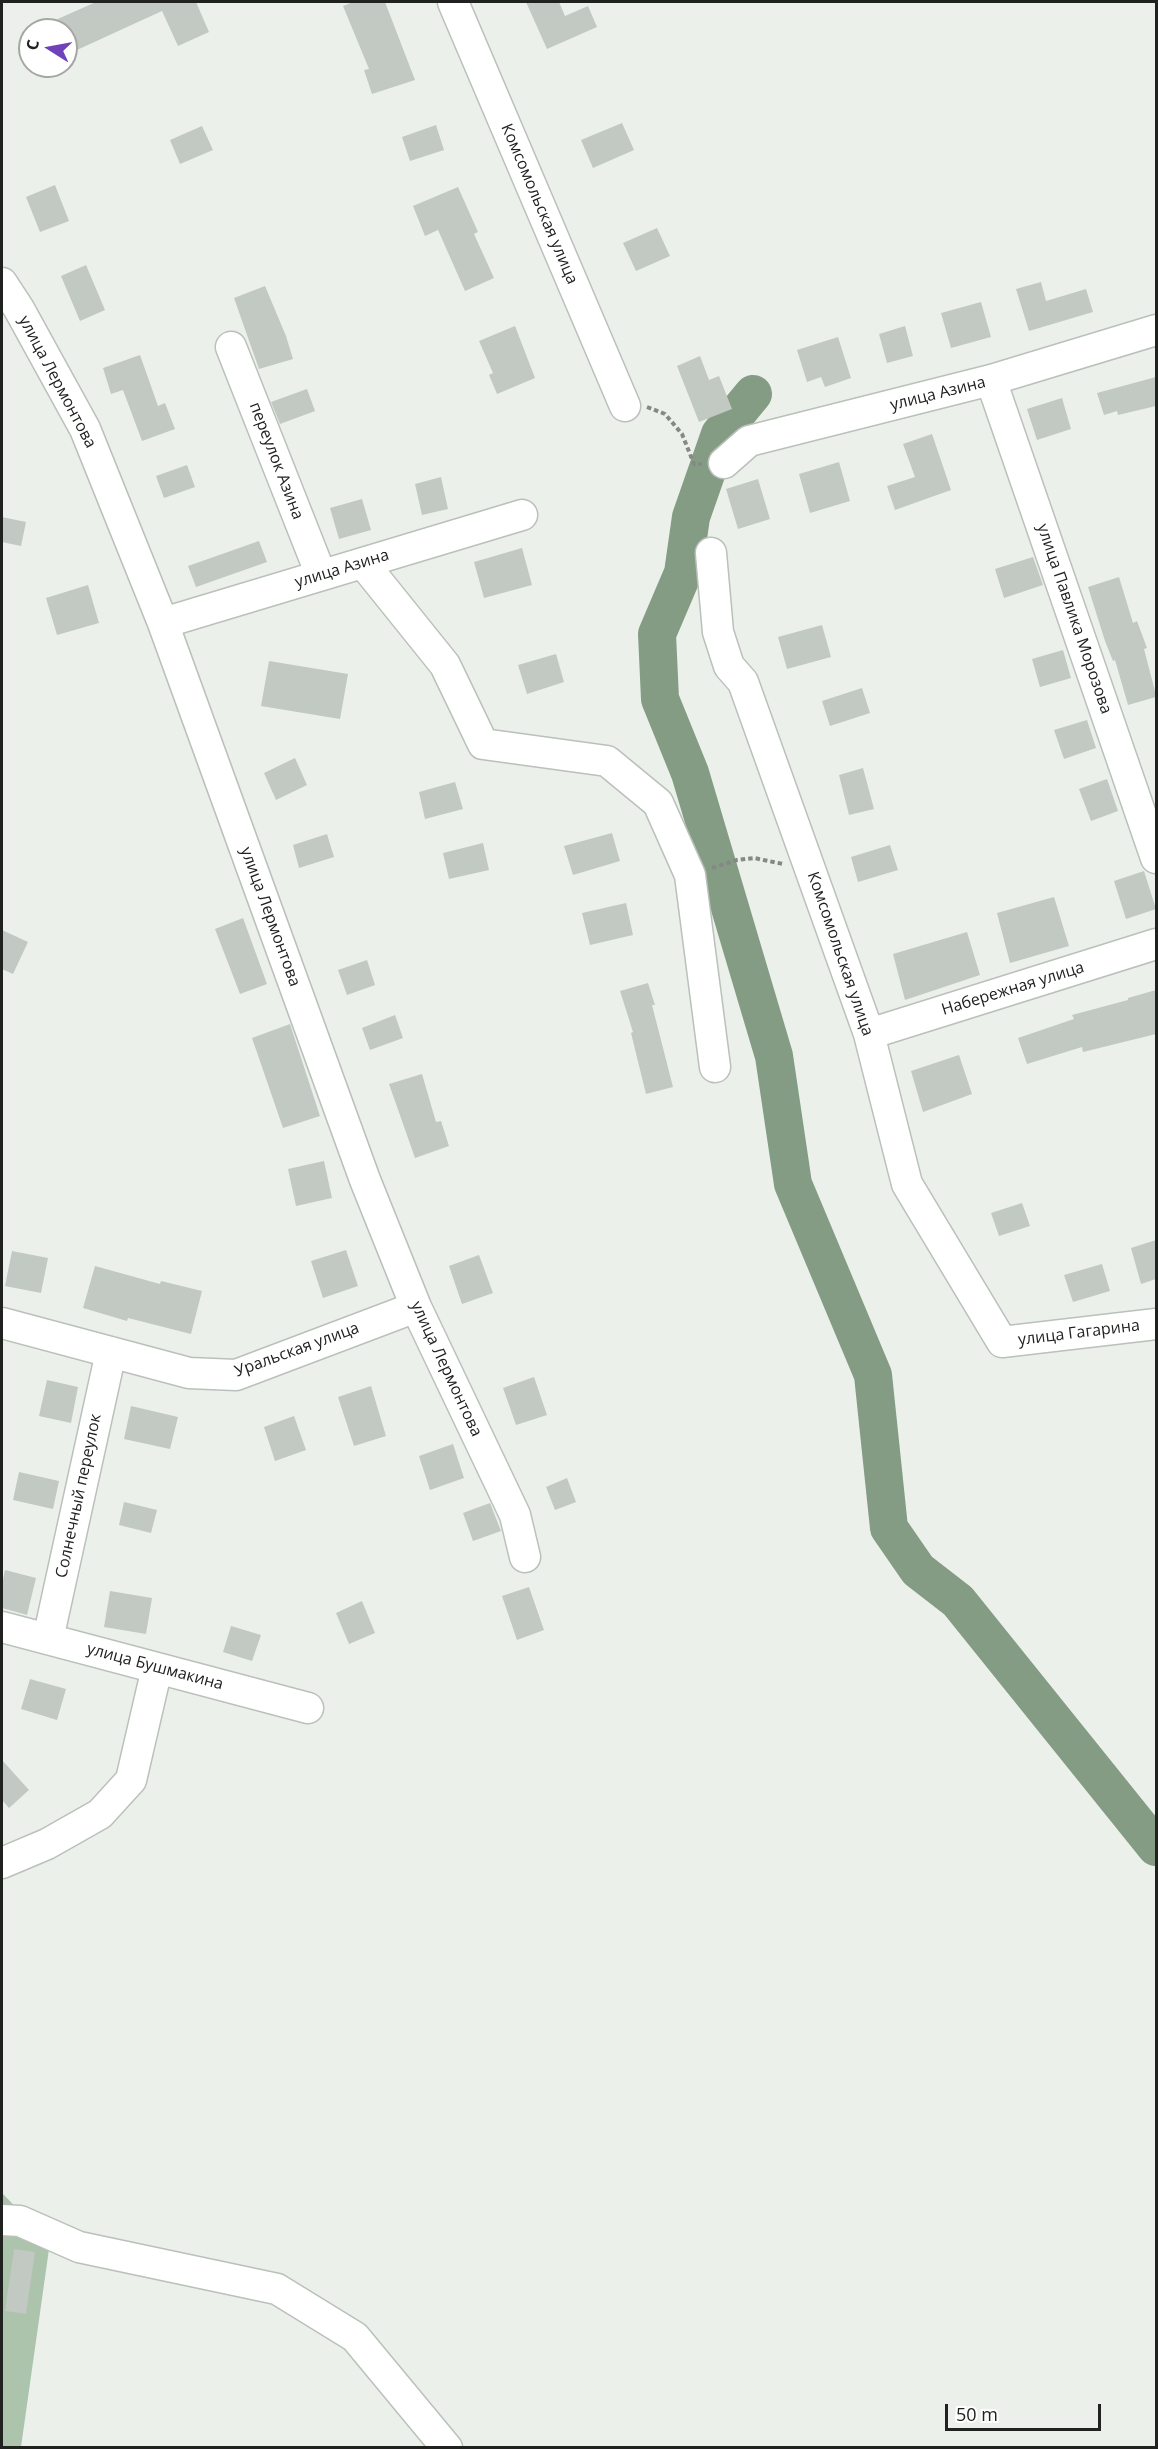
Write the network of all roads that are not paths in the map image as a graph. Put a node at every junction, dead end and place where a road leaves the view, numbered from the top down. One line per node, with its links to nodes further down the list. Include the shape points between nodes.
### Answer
1 (453, 2): 6 (street, Комсомольская улица)
2 (2, 283): 12 (street, улица Лермонтова, via 85,429)
3 (1156, 330): 5 (street, улица Азина)
4 (231, 347): 11 (street, переулок Азина)
5 (991, 380): 7 (street, улица Азина, via 749,441); 13 (street, улица Павлика Морозова)
6 (626, 406)
7 (724, 463)
8 (522, 515): 10 (street, улица Азина)
9 (711, 554): 15 (street, Комсомольская улица, via 718,632 729,666 743,682)
10 (363, 563): 11 (street, улица Азина); 16 (street, via 445,665 483,744 607,761 658,803 690,875)
11 (321, 575): 12 (street, улица Азина)
12 (163, 623): 17 (street, улица Лермонтова, via 365,1180)
13 (1156, 858)
14 (1156, 944): 15 (street, Набережная улица)
15 (869, 1034): 20 (street, Комсомольская улица, via 907,1184)
16 (715, 1067)
17 (416, 1306): 21 (street, Уральская улица, via 236,1375 189,1373); 22 (street, улица Лермонтова, via 515,1515)
18 (2, 1323): 21 (street, Уральская улица)
19 (1156, 1324): 20 (street, улица Гагарина)
20 (1002, 1341)
21 (111, 1352): 24 (street, Солнечный переулок)
22 (525, 1557)
23 (2, 1627): 24 (street, улица Бушмакина)
24 (48, 1639): 25 (street, улица Бушмакина)
25 (157, 1668): 26 (street, улица Бушмакина); 27 (street, via 131,1780 100,1814 47,1844)
26 (308, 1708)
27 (2, 1863)
28 (2, 2220): 29 (street, via 20,2221 80,2247 277,2289 355,2337)
29 (447, 2448)

